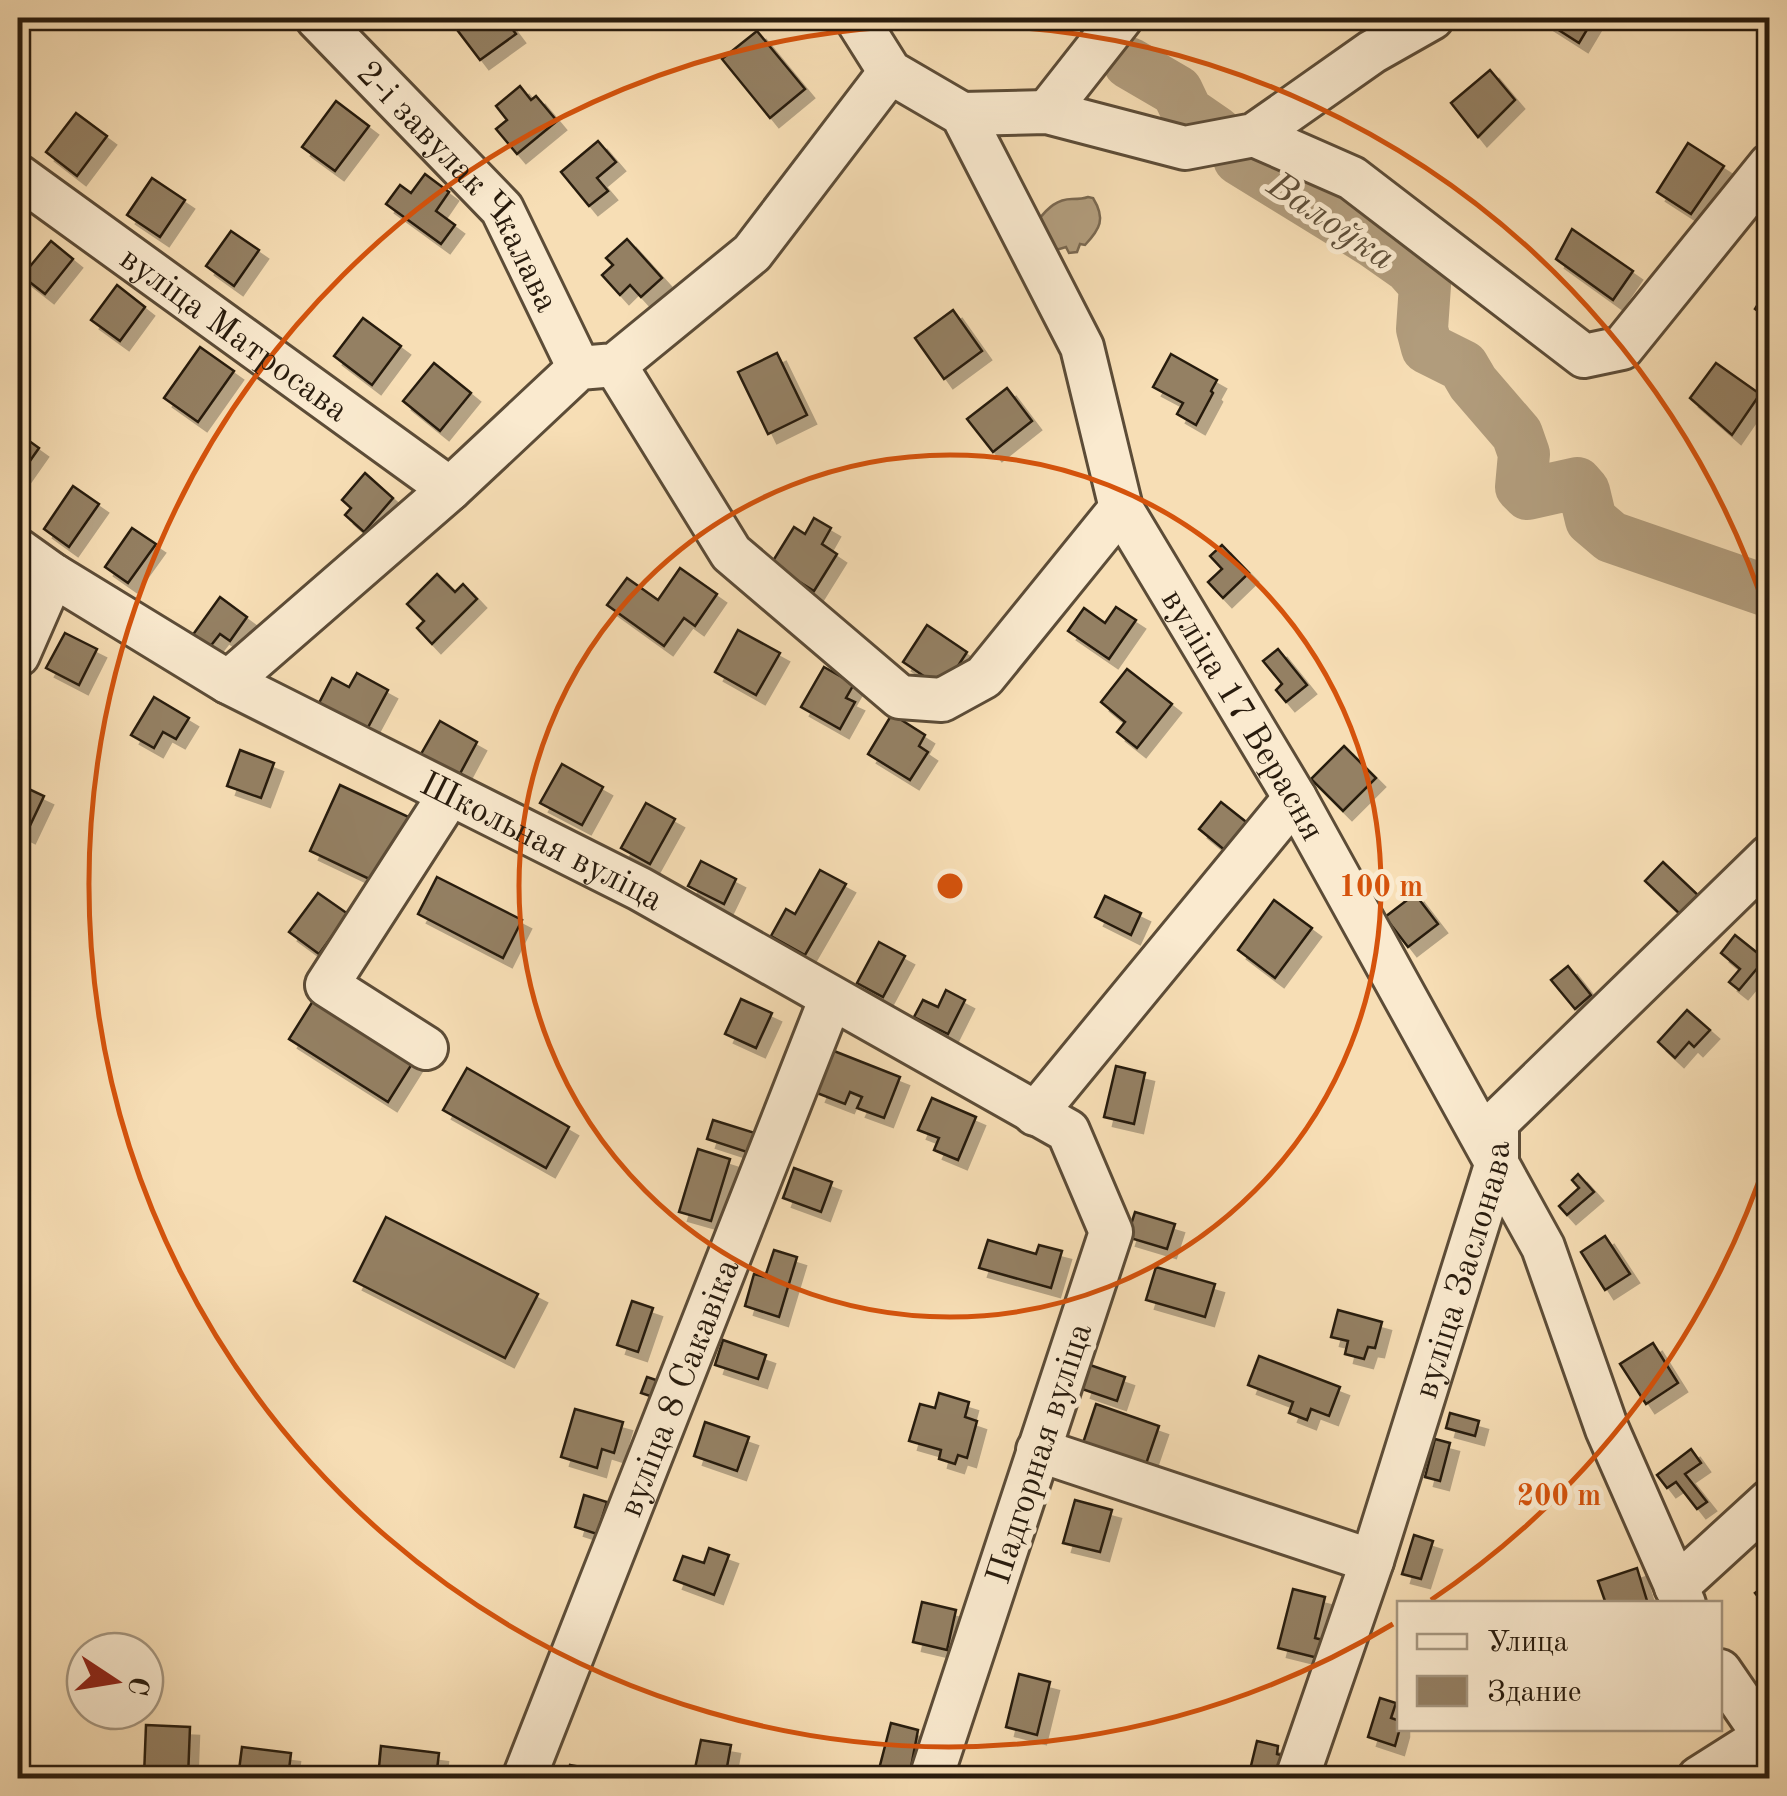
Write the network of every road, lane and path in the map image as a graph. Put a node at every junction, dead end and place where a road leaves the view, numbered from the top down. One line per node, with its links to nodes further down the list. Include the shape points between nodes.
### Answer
1 (317, 18): 11 (street, 2-і завулак Чкалава, via 502,210)
2 (856, 18): 5 (street)
3 (1121, 18): 6 (street)
4 (1432, 18): 8 (street)
5 (890, 72): 7 (street); 11 (street, via 752,253)
6 (1046, 112): 7 (street); 8 (street, via 1185,148)
7 (962, 114): 13 (street, вуліца 17 Верасня, via 1082,347)
8 (1254, 135): 9 (street, via 1352,178 1584,356 1622,348)
9 (1770, 165)
10 (18, 176): 12 (street, вуліца Матросава)
11 (597, 367): 12 (street); 13 (street, 2-і завулак Чкалава, via 731,552 900,697 942,700 984,677)
12 (450, 489): 17 (street)
13 (1121, 508): 19 (street, вуліца 17 Верасня)
14 (18, 550): 15 (street, Школьная вуліца)
15 (53, 576): 16 (street); 17 (street, Школьная вуліца)
16 (18, 654)
17 (228, 682): 18 (street, Школьная вуліца)
18 (450, 794): 21 (street, Школьная вуліца, via 640,889); 22 (street, via 327,985)
19 (1296, 798): 23 (street); 24 (street, вуліца 17 Верасня)
20 (1770, 856): 24 (street, вуліца Заслонава, via 1497,1122)
21 (831, 998): 23 (street, Школьная вуліца); 31 (street, вуліца 8 Сакавіка)
22 (426, 1048)
23 (1052, 1123): 25 (street, Падгорная вуліца, via 1111,1232)
24 (1497, 1162): 27 (street, вуліца Заслонава); 28 (street, вуліца 17 Верасня, via 1543,1247 1607,1430)
25 (1038, 1450): 27 (street); 32 (street, Падгорная вуліца)
26 (1770, 1501): 28 (street)
27 (1372, 1561): 33 (street, вуліца Заслонава)
28 (1680, 1595)
29 (1722, 1674): 30 (street)
30 (1768, 1738): 34 (street)
31 (524, 1778)
32 (931, 1778)
33 (1297, 1778)
34 (1699, 1778)

